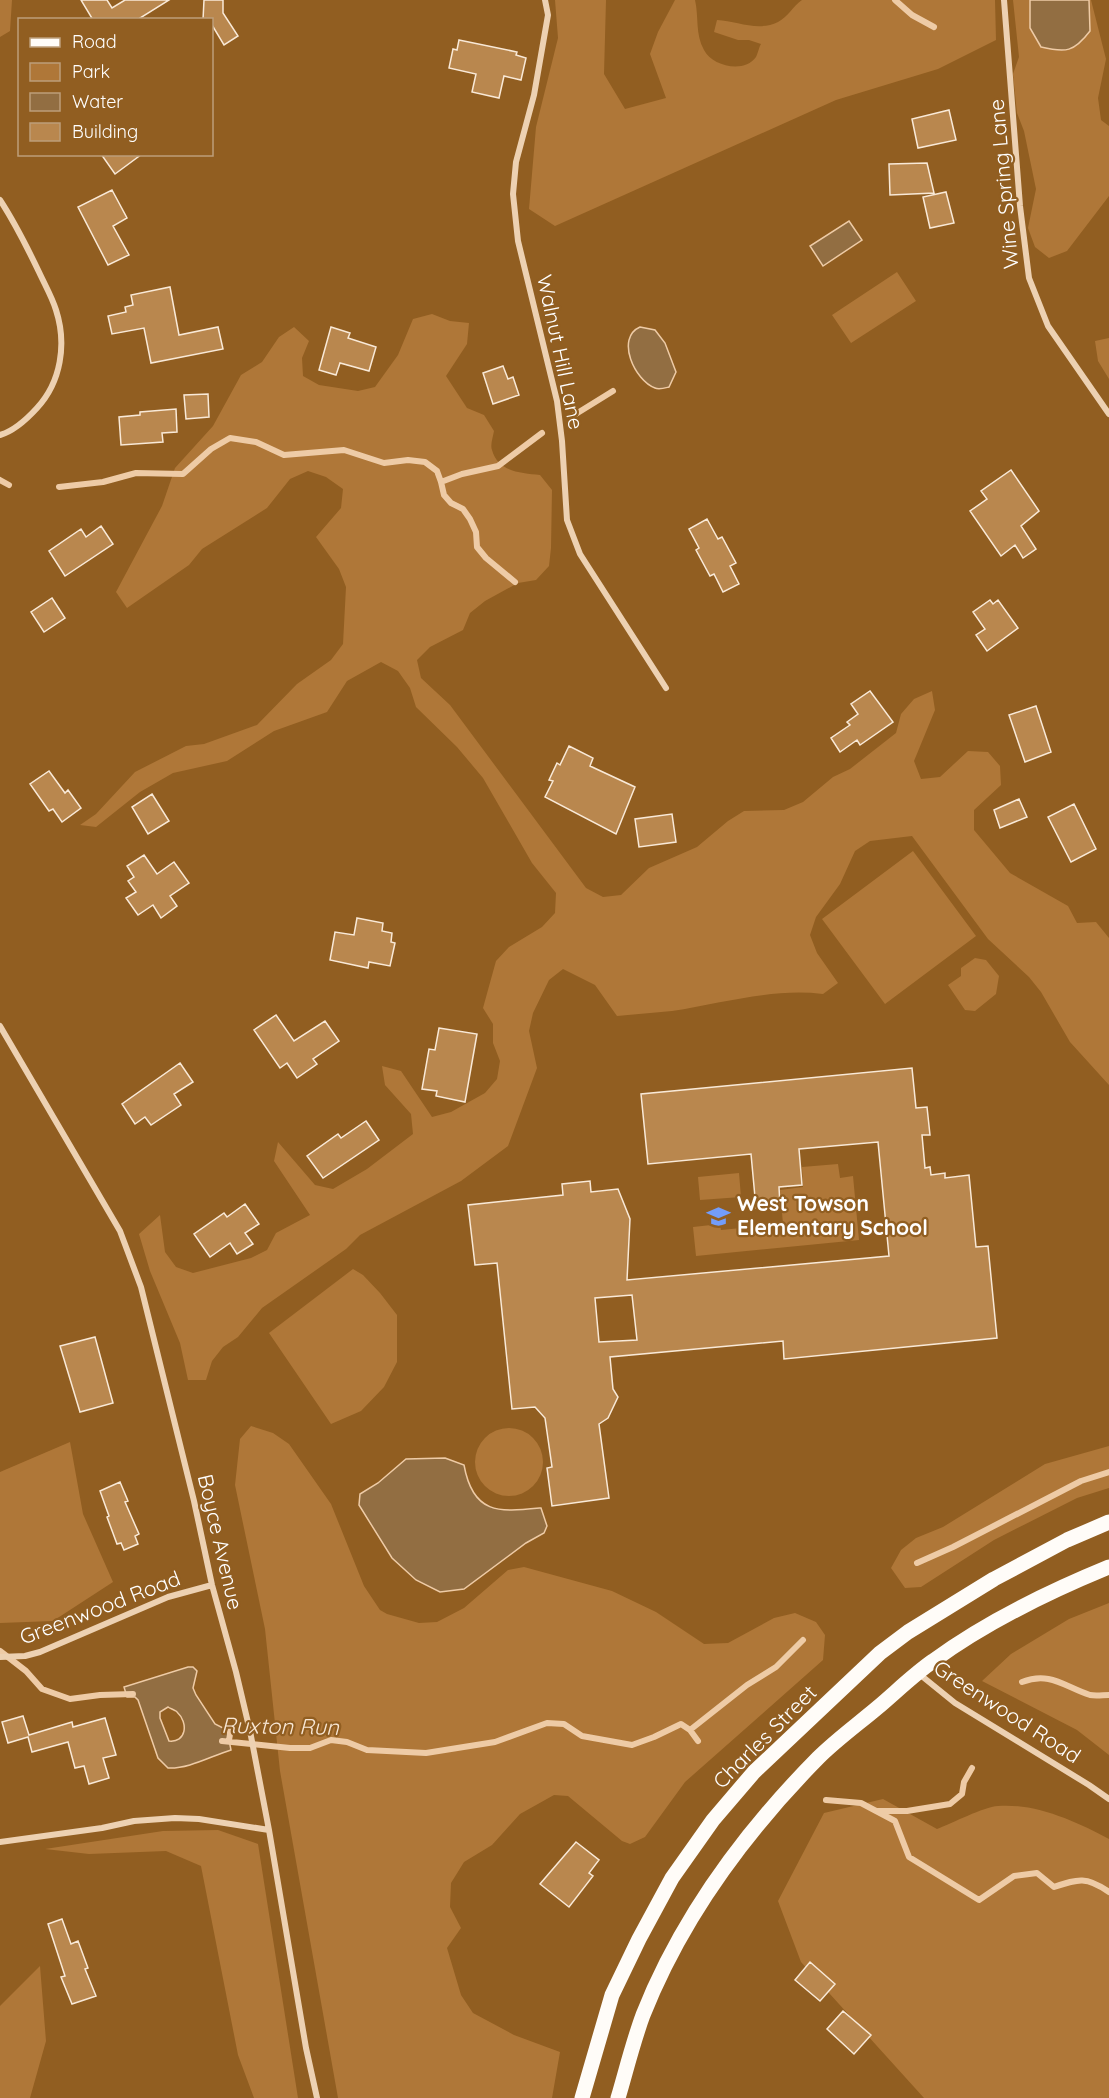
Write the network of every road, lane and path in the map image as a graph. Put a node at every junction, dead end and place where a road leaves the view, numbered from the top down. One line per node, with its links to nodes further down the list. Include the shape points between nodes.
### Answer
1 (545, 0): 6 (street, Walnut Hill Lane, via 548,15 534,95 516,162 513,194 518,241 557,401 567,520 580,554)
2 (1004, 0): 4 (street, Wine Spring Lane, via 1029,278 1047,326)
3 (0, 200): 5 (street, via 20,231 56,309 62,355 52,388 43,402 28,418)
4 (1109, 414)
5 (0, 435)
6 (666, 688)
7 (0, 1026): 10 (street, Boyce Avenue, via 120,1231 141,1287)
8 (1109, 1522): 17 (main road, Charles Street, via 993,1579 908,1632 880,1653 754,1772 713,1820 672,1878 639,1939 612,1995)
9 (1109, 1567): 12 (main road, via 998,1621)
10 (212, 1585): 11 (street, Greenwood Road, via 168,1597 64,1643 25,1656); 14 (street, Boyce Avenue, via 250,1731)
11 (0, 1657)
12 (918, 1673): 13 (street, Greenwood Road, via 955,1703); 18 (main road, via 820,1756 789,1789 701,1904 643,2016)
13 (1109, 1799)
14 (269, 1830): 15 (street, via 175,1818); 16 (street, Boyce Avenue)
15 (0, 1842)
16 (317, 2098)
17 (582, 2098)
18 (618, 2098)

